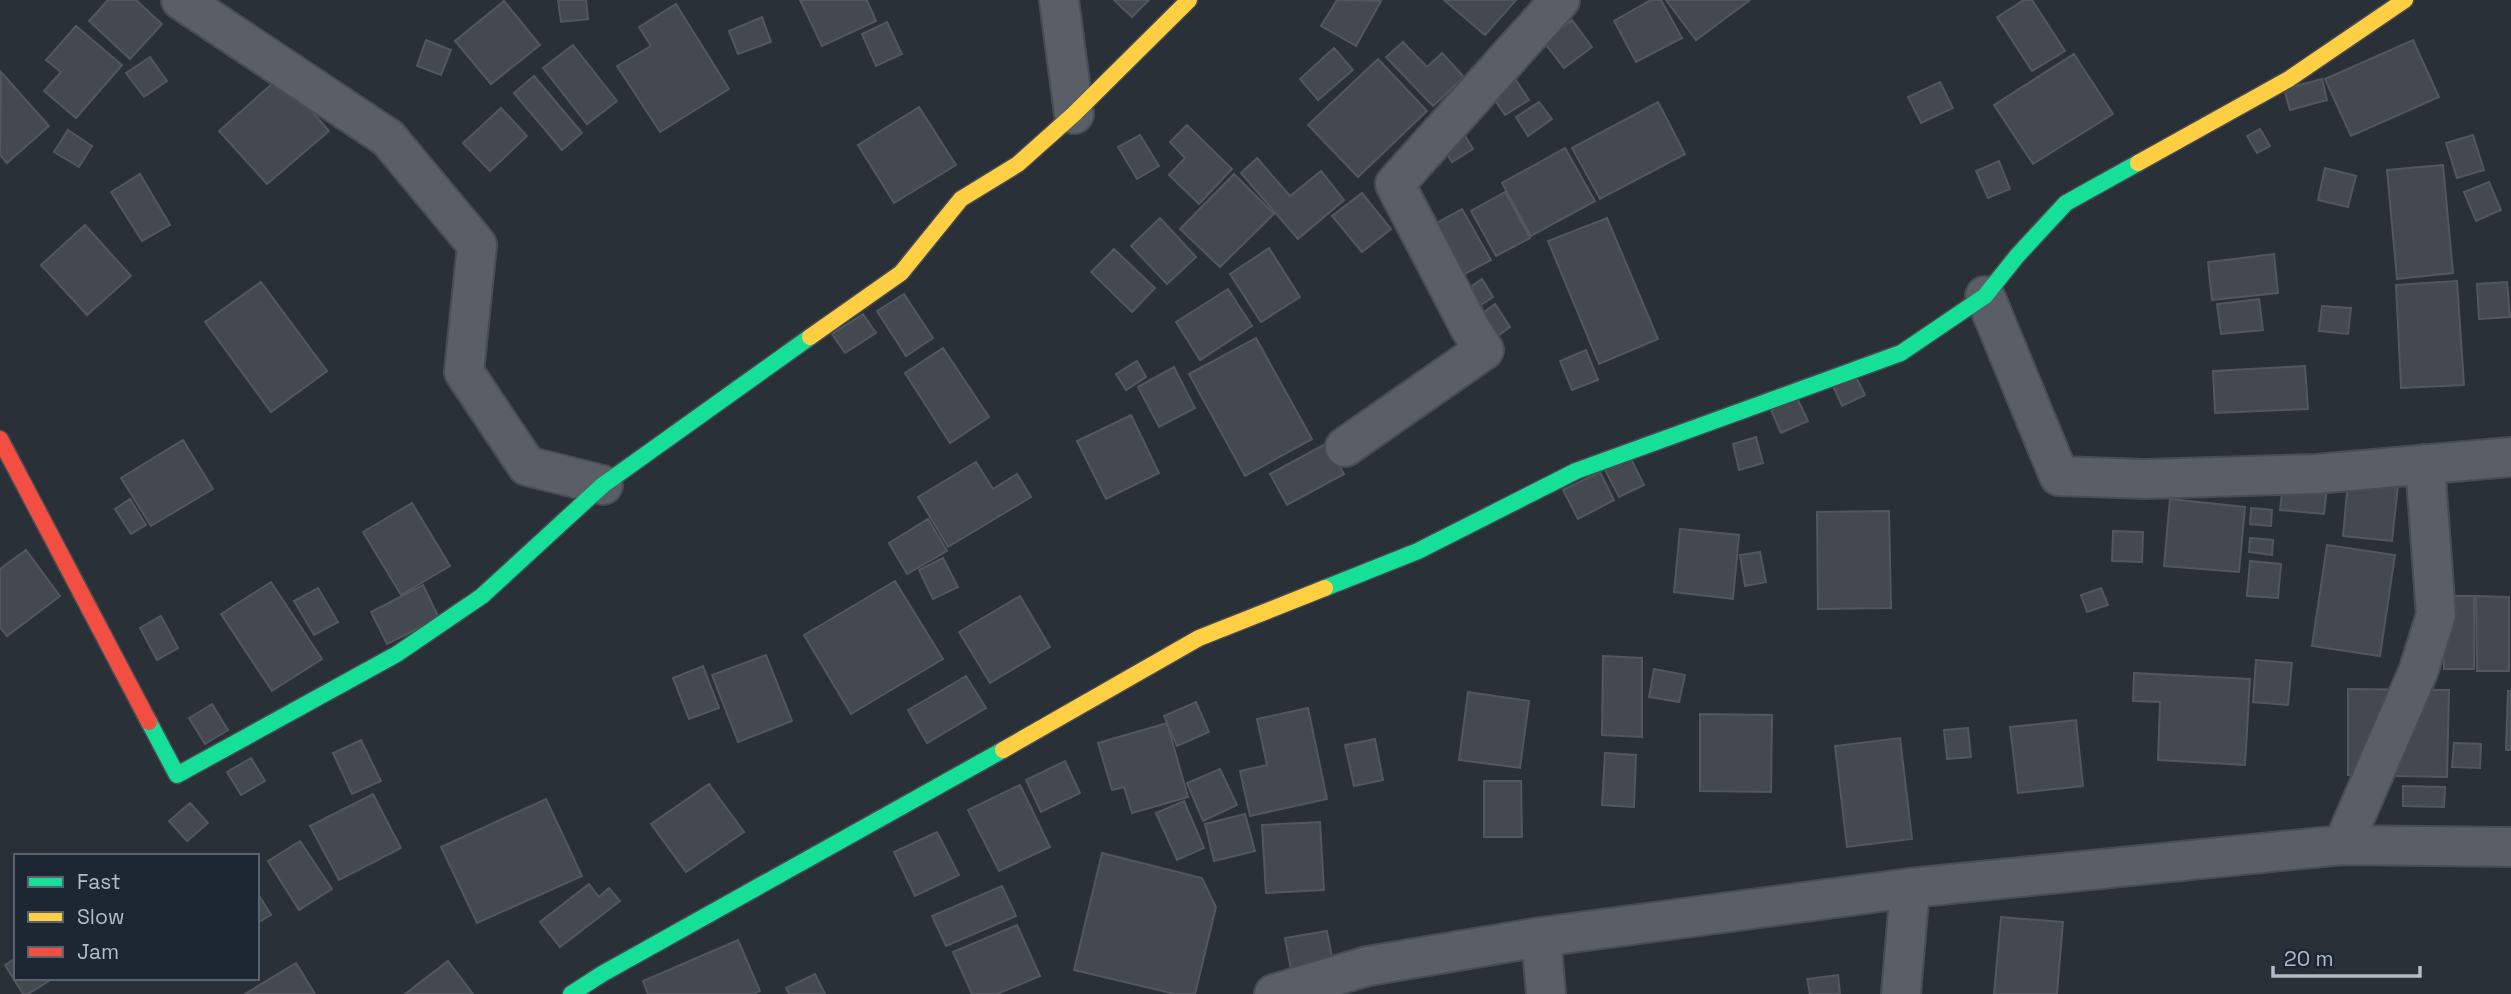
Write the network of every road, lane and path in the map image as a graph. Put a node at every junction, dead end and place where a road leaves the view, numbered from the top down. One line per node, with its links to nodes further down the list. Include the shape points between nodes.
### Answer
1 (181, 0): 12 (street, via 388,138 477,245 464,372 527,466)
2 (1059, 0): 6 (street)
3 (1189, 0): 6 (street)
4 (1560, 0): 9 (street, via 1395,184 1484,350)
5 (2405, 0): 7 (street, via 2289,79 2066,203)
6 (1074, 114): 12 (street, via 1018,164 961,199 901,273)
7 (1985, 296): 11 (street, via 2059,476 2145,479 2316,474); 17 (street, via 1901,353 1576,471 1418,551 1199,638)
8 (0, 439): 12 (street, via 177,775 397,654 482,596)
9 (1345, 447)
10 (2511, 457): 11 (street)
11 (2426, 464): 13 (street, via 2437,615 2418,672)
12 (603, 485)
13 (2343, 845): 14 (street); 15 (street)
14 (2511, 847)
15 (1910, 888): 16 (street); 20 (street)
16 (1541, 937): 18 (street, via 1368,966); 19 (street)
17 (571, 994)
18 (1274, 994)
19 (1546, 994)
20 (1901, 994)

